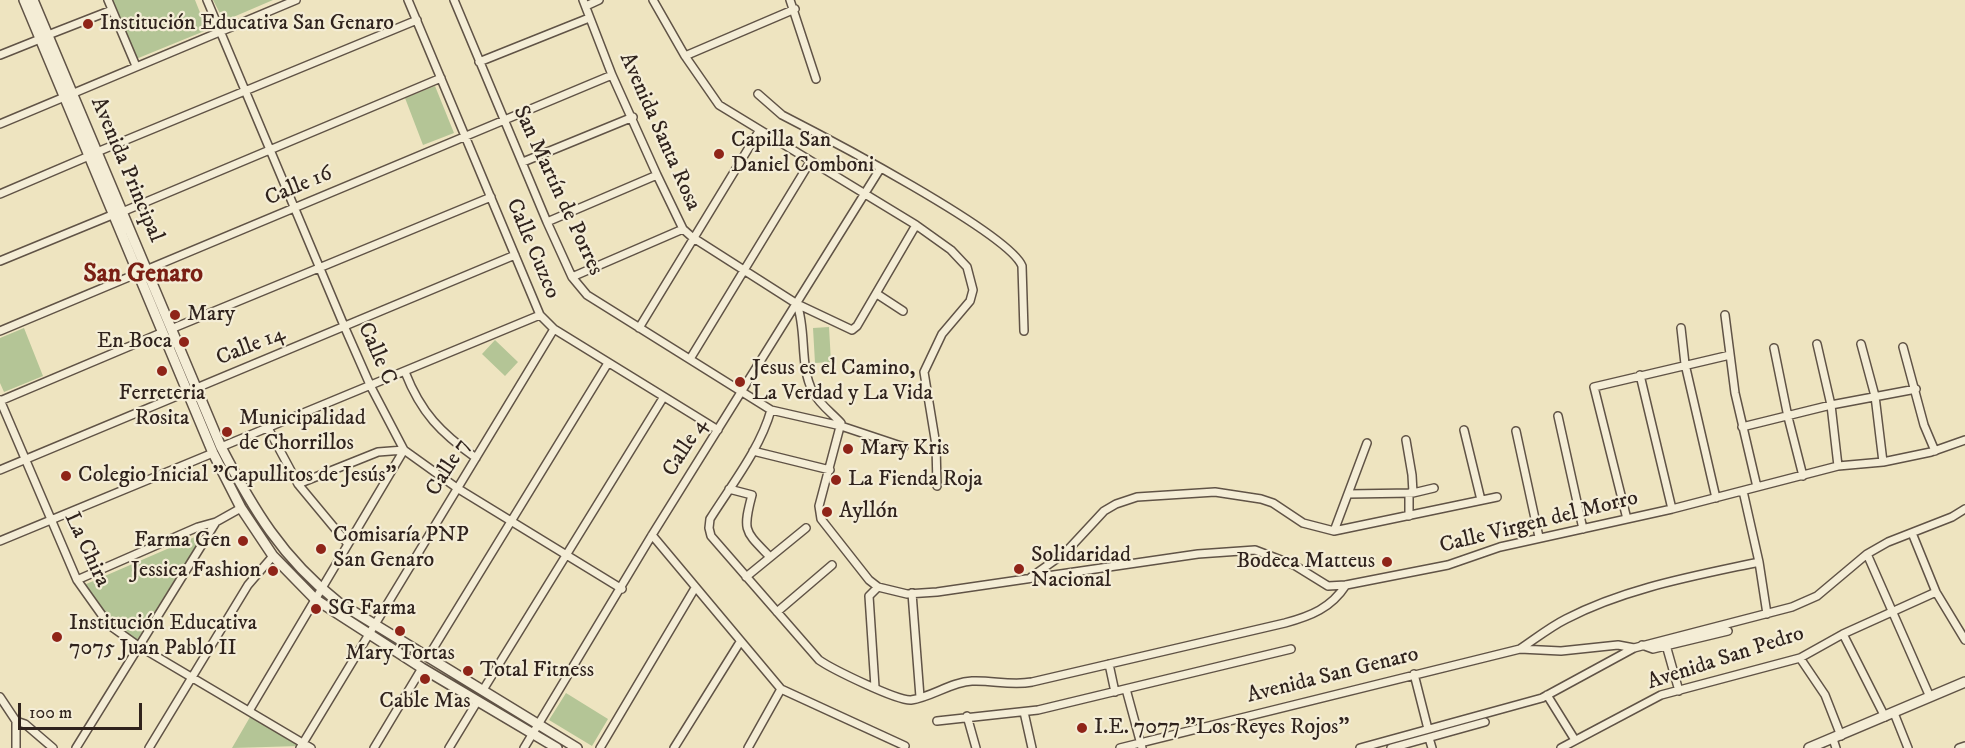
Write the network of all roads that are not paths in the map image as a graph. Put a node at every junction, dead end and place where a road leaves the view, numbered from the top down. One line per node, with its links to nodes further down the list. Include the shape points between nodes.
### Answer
1 (24, 0): 17 (street, Avenida Principal)
2 (33, 0): 17 (street, Avenida Principal)
3 (108, 0): 13 (street)
4 (207, 0): 16 (street, Calle C)
5 (296, 0): 16 (street)
6 (408, 0): 15 (street, Calle Cuzco)
7 (455, 0): 20 (street, San Martín de Porres)
8 (599, 0): 11 (street)
9 (653, 0): 19 (street)
10 (790, 0): 12 (street)
11 (584, 3): 14 (street, Avenida Santa Rosa)
12 (795, 9): 19 (street); 24 (street)
13 (112, 10): 17 (street); 21 (street)
14 (589, 18): 20 (street); 22 (street, Avenida Santa Rosa)
15 (417, 21): 23 (street, Calle Cuzco); 25 (street)
16 (221, 32): 21 (street); 25 (street, Calle C)
17 (44, 37): 18 (street); 26 (street, Avenida Principal); 28 (street, Avenida Principal)
18 (0, 55)
19 (685, 56): 32 (street, via 719,105)
20 (479, 62): 30 (street, San Martín de Porres)
21 (136, 66): 26 (street)
22 (612, 75): 29 (street, Avenida Santa Rosa); 30 (street, Calle 16)
23 (441, 78): 33 (street, Calle Cuzco); 34 (street)
24 (816, 79)
25 (245, 91): 34 (street, Calle C); 35 (street)
26 (73, 94): 28 (street); 35 (street, Avenida Principal)
27 (758, 94): 38 (street, via 782,115)
28 (63, 98): 31 (street); 35 (street, Avenida Principal)
29 (633, 117): 36 (street); 39 (street, Avenida Santa Rosa)
30 (506, 121): 33 (street, Calle 16); 36 (street, San Martín de Porres)
31 (0, 124)
32 (759, 131): 37 (street); 49 (street)
33 (466, 137): 42 (street, Calle Cuzco); 43 (street, Calle 16)
34 (270, 149): 43 (street, Calle C); 44 (street)
35 (93, 154): 40 (street); 44 (street, Avenida Principal); 45 (street, Avenida Principal)
36 (524, 162): 46 (street, San Martín de Porres)
37 (810, 162): 41 (street); 54 (street)
38 (880, 169): 41 (street, Calle 4); 68 (street, via 964,217 1015,255 1022,266)
39 (657, 175): 46 (street); 48 (street, Avenida Santa Rosa)
40 (0, 194)
41 (863, 194): 47 (street); 58 (street, Calle 4)
42 (491, 197): 50 (street, Calle Cuzco); 52 (street)
43 (295, 209): 52 (street, Calle C); 53 (street, Calle 16)
44 (122, 212): 53 (street, Avenida Principal)
45 (112, 215): 51 (street); 55 (street, Avenida Principal)
46 (547, 222): 56 (street, San Martín de Porres)
47 (916, 225): 57 (street); 114 (street, via 960,258 967,267 973,290 970,301 942,334 924,372 936,445)
48 (683, 229): 49 (street, Avenida Santa Rosa); 56 (street)
49 (692, 237): 54 (street, Avenida Santa Rosa); 63 (street)
50 (515, 255): 60 (street, Calle Cuzco); 62 (street, Calle 14)
51 (0, 261)
52 (320, 268): 62 (street, Calle C); 65 (street)
53 (147, 271): 55 (street, Calle 16); 65 (street, Avenida Principal)
54 (744, 272): 58 (street, Avenida Santa Rosa); 75 (street)
55 (137, 275): 67 (street, Calle 16); 69 (street, Avenida Principal)
56 (572, 277): 63 (street, San Martín de Porres, via 587,295)
57 (877, 294): 58 (street, Avenida Santa Rosa, via 852,330); 59 (street)
58 (797, 304): 83 (street, Calle 4); 92 (street, via 807,376 813,392)
59 (903, 311)
60 (540, 315): 66 (street, Calle Cuzco); 78 (street)
61 (1725, 315): 74 (street)
62 (345, 328): 80 (street, Calle C); 81 (street, Calle 14)
63 (639, 328): 75 (street, San Martín de Porres)
64 (1681, 328): 77 (street)
65 (171, 329): 81 (street, Avenida Principal)
66 (554, 329): 76 (street, Calle Cuzco); 106 (street, Calle 7)
67 (0, 331)
68 (1024, 331)
69 (161, 333): 84 (street, Avenida Principal); 87 (street)
70 (1817, 344): 88 (street)
71 (1861, 344): 85 (street)
72 (1904, 347): 82 (street)
73 (1774, 348): 91 (street)
74 (1730, 355): 77 (street); 93 (street)
75 (690, 359): 83 (street, San Martín de Porres)
76 (608, 363): 86 (street, Calle Cuzco); 131 (street)
77 (1685, 364): 79 (street); 123 (street)
78 (405, 372): 80 (street); 106 (street, via 422,408 439,429)
79 (1640, 375): 126 (street); 130 (street, via 1594,387)
80 (371, 387): 94 (street); 103 (street, Calle C)
81 (196, 389): 84 (street, Calle 14); 102 (street, Avenida Principal)
82 (1916, 389): 85 (street); 105 (street)
83 (742, 392): 89 (street, San Martín de Porres); 95 (street, Calle 4)
84 (186, 393): 102 (street, Avenida Principal); 107 (street, Calle 14)
85 (1875, 396): 88 (street); 108 (street)
86 (663, 398): 95 (street, Calle Cuzco); 142 (street)
87 (0, 401): 107 (street, La Chira)
88 (1831, 405): 91 (street); 109 (street)
89 (771, 410): 92 (street, San Martín de Porres); 104 (street)
90 (1558, 416): 134 (street)
91 (1788, 417): 93 (street); 112 (street)
92 (842, 426): 101 (street, San Martín de Porres); 111 (street)
93 (1742, 427): 115 (street)
94 (268, 428): 102 (street); 113 (street)
95 (718, 430): 137 (street, Calle 4)
96 (1464, 430): 124 (street)
97 (1516, 431): 138 (street)
98 (1406, 440): 120 (street, via 1413,475)
99 (1965, 440): 105 (street, Calle Virgen del Morro)
100 (1367, 444): 121 (street)
101 (904, 447)
102 (217, 450): 125 (street, Avenida Principal); 129 (street); 153 (street, Avenida Principal, via 277,544)
103 (404, 450): 113 (street, via 378,452); 116 (street, Calle C); 140 (street)
104 (753, 451): 111 (street); 118 (street)
105 (1935, 451): 108 (street, Calle Virgen del Morro)
106 (476, 458): 116 (street, Calle 7)
107 (26, 459): 110 (street, Calle 14); 129 (street, La Chira)
108 (1883, 462): 109 (street, Calle Virgen del Morro)
109 (1838, 466): 112 (street, Calle Virgen del Morro)
110 (0, 470)
111 (830, 470): 151 (street, via 819,506 821,519)
112 (1803, 476): 115 (street, Calle Virgen del Morro)
113 (298, 484): 140 (street)
114 (937, 486)
115 (1757, 487): 119 (street, Calle Virgen del Morro)
116 (457, 488): 131 (street, Calle C); 161 (street, Calle 7)
117 (1434, 488): 120 (street)
118 (729, 489): 144 (street, via 752,495 747,532); 147 (street, via 709,528 711,536)
119 (1743, 491): 123 (street, Calle Virgen del Morro); 145 (street)
120 (1411, 493): 121 (street); 128 (street)
121 (1348, 494): 135 (street)
122 (1497, 497): 124 (street)
123 (1716, 498): 126 (street, Calle Virgen del Morro)
124 (1481, 500): 128 (street)
125 (241, 508): 132 (street); 143 (street, Avenida Principal)
126 (1671, 509): 130 (street, Calle Virgen del Morro)
127 (1965, 509): 136 (street)
128 (1409, 516): 135 (street)
129 (51, 519): 139 (street); 148 (street, La Chira)
130 (1627, 519): 134 (street, Calle Virgen del Morro)
131 (511, 521): 142 (street, Calle C); 173 (street)
132 (216, 522): 148 (street); 168 (street)
133 (806, 528): 144 (street)
134 (1582, 529): 138 (street, Calle Virgen del Morro)
135 (1334, 531): 149 (street, via 1303,523 1273,502 1261,499 1215,492 1137,497 1104,511 1065,553)
136 (1912, 533): 141 (street); 155 (street)
137 (652, 535): 152 (street); 154 (street, Calle 4)
138 (1539, 537): 150 (street, Calle Virgen del Morro, via 1448,565)
139 (0, 541)
140 (347, 543): 153 (street)
141 (1867, 554): 159 (street); 160 (street, via 1817,596)
142 (566, 555): 154 (street, Calle C); 183 (street)
143 (273, 556): 157 (street, Avenida Principal); 178 (street, via 248,585)
144 (770, 557): 147 (street)
145 (1759, 562): 160 (street); 172 (street, via 1656,585 1610,600 1565,619)
146 (832, 566): 158 (street)
147 (746, 577): 158 (street)
148 (77, 580): 168 (street, La Chira, via 109,625)
149 (1025, 580): 150 (street, Calle Virgen del Morro, via 1198,554 1255,550 1294,565 1328,586); 156 (street)
150 (1346, 585): 175 (street, via 1332,603 1301,619)
151 (878, 586): 156 (street); 180 (street, via 869,596)
152 (695, 588): 167 (street); 219 (street)
153 (320, 589): 157 (street); 161 (street, Avenida Principal)
154 (622, 589): 198 (street, Calle 4)
155 (1936, 592): 159 (street, Avenida San Pedro); 162 (street)
156 (912, 593): 188 (street)
157 (315, 599): 164 (street, Avenida Principal); 191 (street)
158 (777, 612): 180 (street, via 819,660)
159 (1892, 612): 165 (street, Avenida San Pedro); 189 (street)
160 (1767, 614): 170 (street)
161 (373, 624): 164 (street, Calle 7); 173 (street, Avenida Principal)
162 (1962, 627): 166 (street)
163 (1728, 631): 169 (street)
164 (367, 634): 176 (street, Avenida Principal); 205 (street, Calle 7)
165 (1844, 634): 174 (street, Avenida San Pedro); 193 (street)
166 (1965, 640)
167 (740, 642): 181 (street); 220 (street)
168 (138, 645): 178 (street, La Chira); 211 (street)
169 (1666, 645): 170 (street, via 1649,649); 184 (street)
170 (1638, 646): 172 (street); 186 (street)
171 (1291, 649): 182 (street)
172 (1520, 650): 177 (street, Avenida San Genaro)
173 (428, 657): 183 (street, Avenida Principal)
174 (1800, 658): 184 (street, Avenida San Pedro); 203 (street, via 1825,694)
175 (1109, 664): 185 (street); 188 (street, via 1016,685 970,681)
176 (422, 668): 190 (street, Avenida Principal); 214 (street)
177 (1414, 674): 199 (street); 204 (street, Avenida San Genaro)
178 (193, 678): 191 (street, La Chira); 212 (street)
179 (1965, 682): 189 (street)
180 (874, 687): 188 (street, via 903,700)
181 (782, 689): 206 (street); 221 (street)
182 (1126, 689): 185 (street); 204 (street)
183 (483, 690): 198 (street, Avenida Principal)
184 (1679, 691): 202 (street, Avenida San Pedro, via 1660,695)
185 (1115, 692): 192 (street)
186 (1547, 695): 199 (street); 202 (street)
187 (0, 697): 195 (street)
188 (920, 697)
189 (1930, 697): 193 (street)
190 (477, 702): 200 (street, Avenida Principal); 215 (street)
191 (249, 711): 205 (street, La Chira)
192 (1024, 712): 194 (street); 223 (street)
193 (1889, 715): 203 (street); 229 (street)
194 (967, 716): 196 (street); 222 (street)
195 (16, 721): 209 (street); 210 (street)
196 (937, 721)
197 (1485, 722): 201 (street)
198 (538, 724): 200 (street, Calle 4); 218 (street, Avenida Principal)
199 (1428, 729): 225 (street)
200 (533, 734): 216 (street, Calle 4); 217 (street, Avenida Principal)
201 (1429, 738): 226 (street); 227 (street)
202 (1575, 741): 208 (street, Avenida San Pedro)
203 (1836, 741): 228 (street)
204 (1141, 745): 224 (street, Avenida San Genaro)
205 (301, 746): 213 (street, La Chira)
206 (905, 746)
207 (1965, 746): 230 (street)
208 (1565, 747)
209 (16, 748)
210 (53, 748)
211 (76, 748)
212 (149, 748)
213 (311, 748)
214 (374, 748)
215 (449, 748)
216 (524, 748)
217 (557, 748)
218 (577, 748)
219 (600, 748)
220 (674, 748)
221 (748, 748)
222 (976, 748)
223 (1032, 748)
224 (1120, 748)
225 (1360, 748)
226 (1391, 748)
227 (1432, 748)
228 (1809, 748)
229 (1908, 748)
230 (1959, 748)

